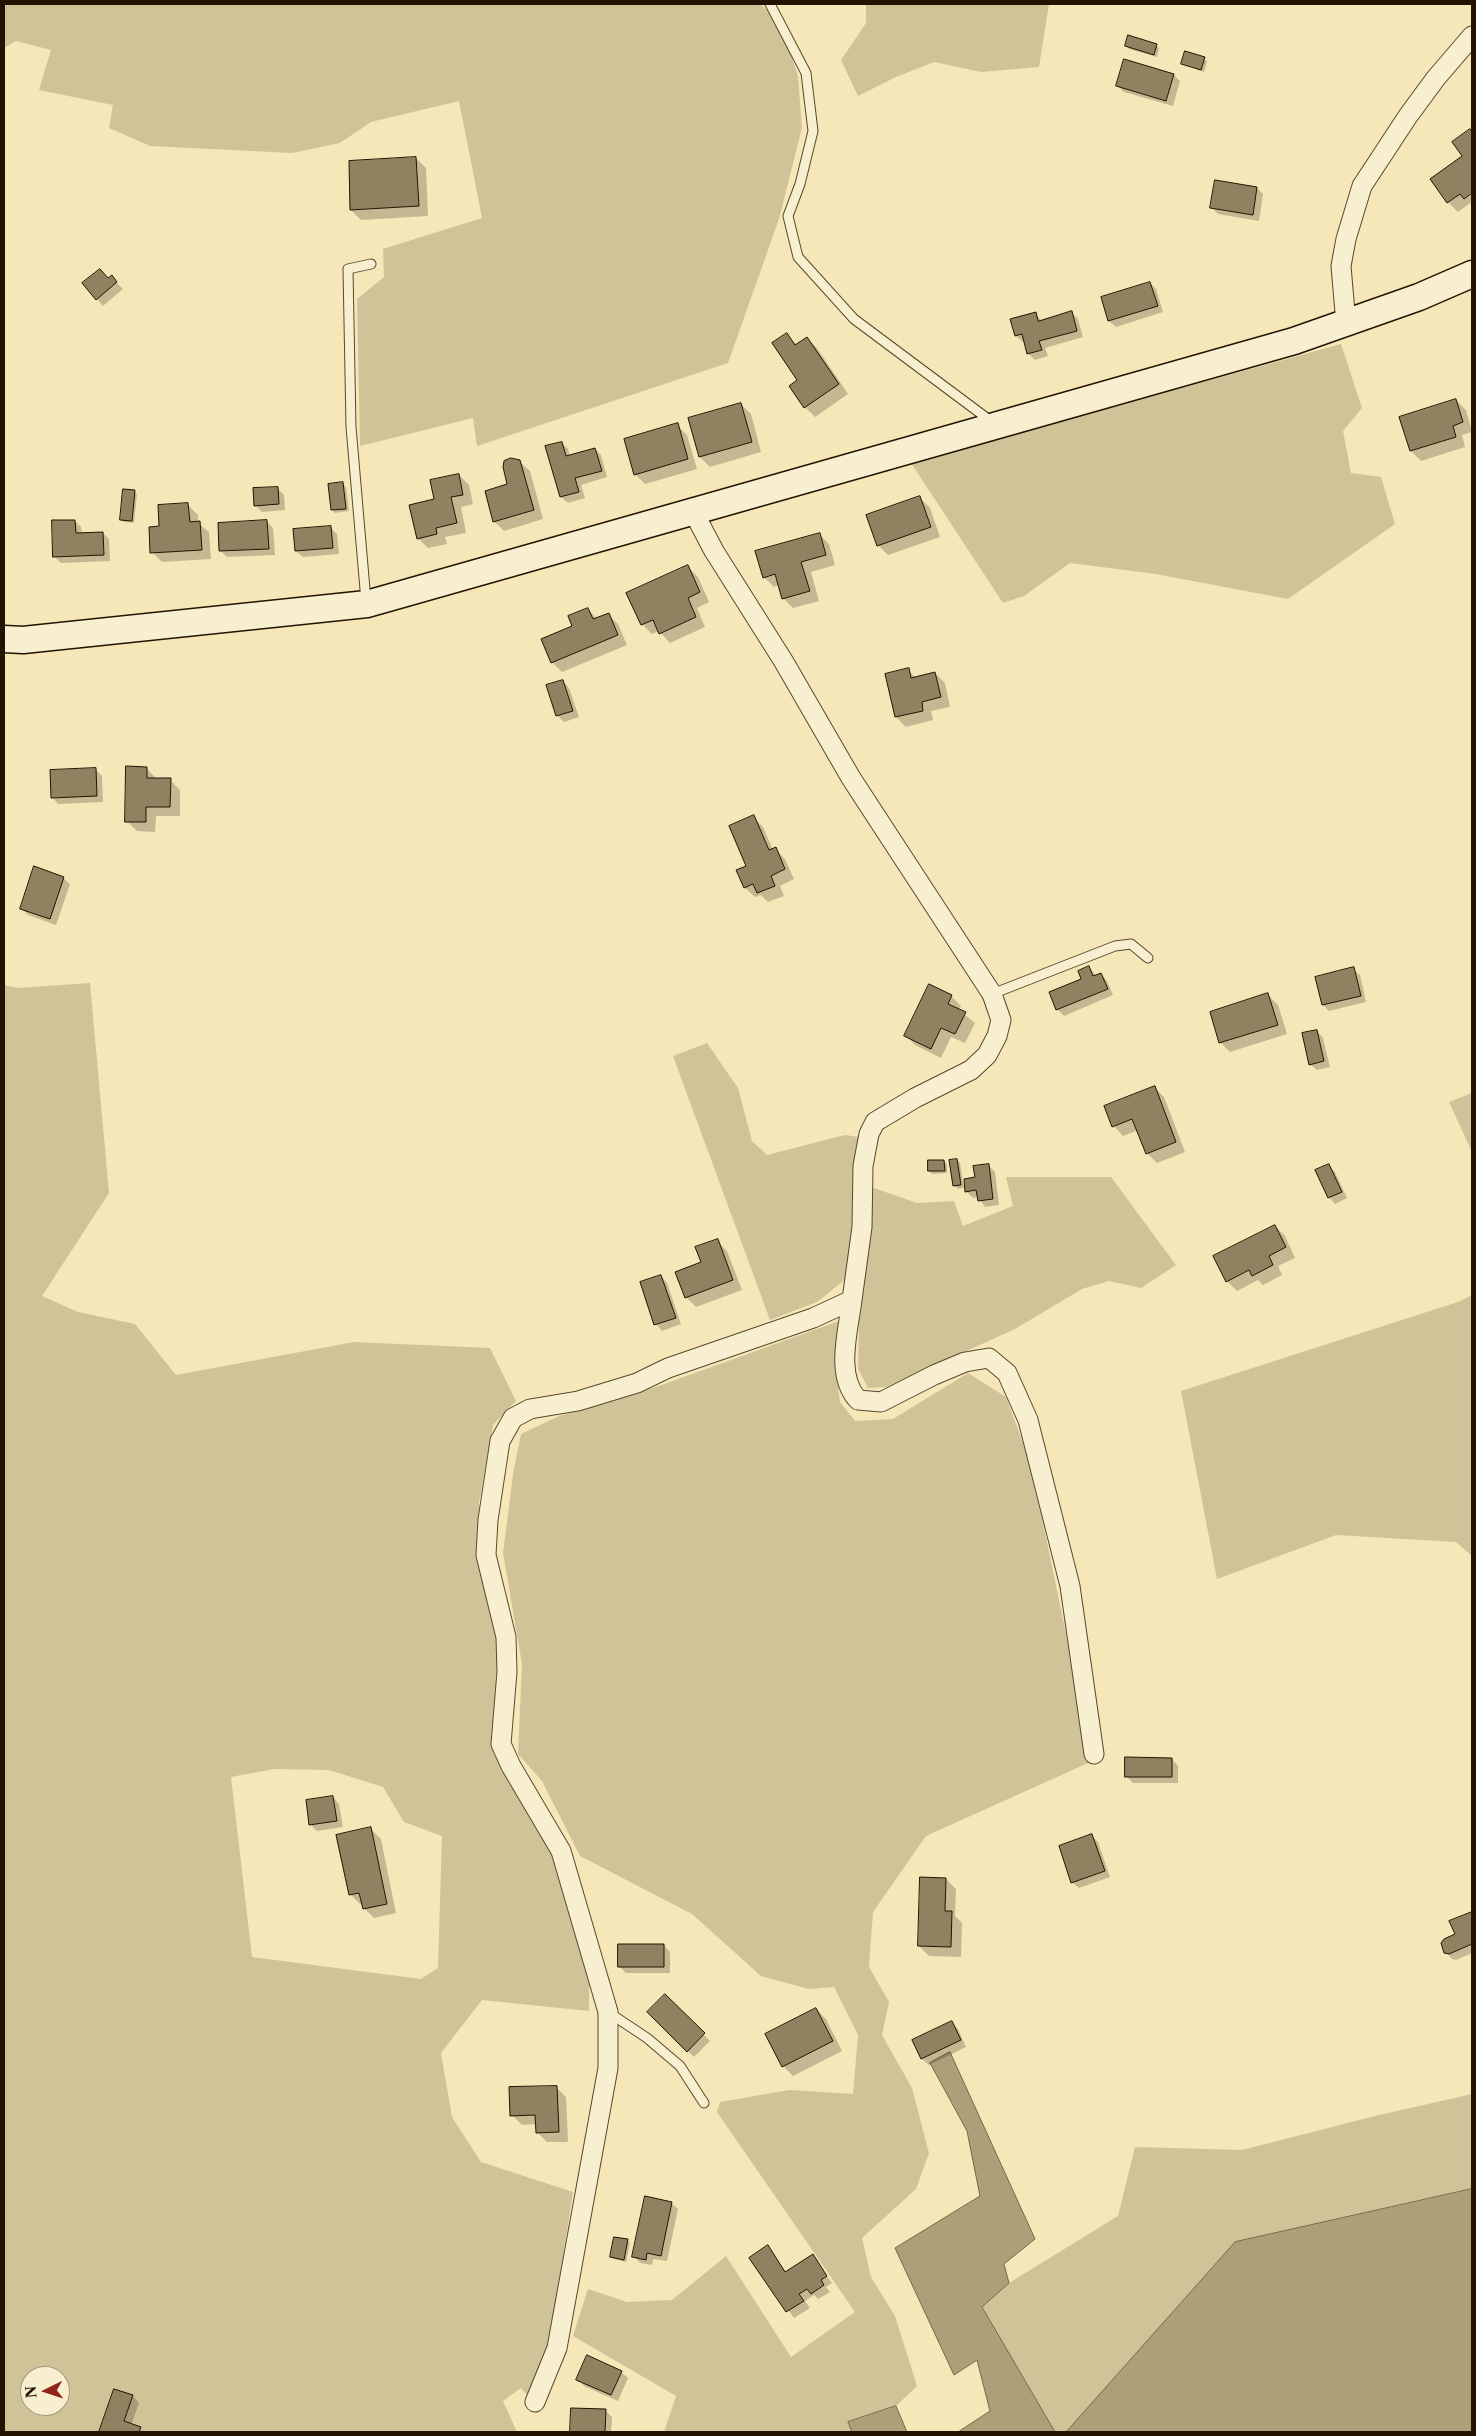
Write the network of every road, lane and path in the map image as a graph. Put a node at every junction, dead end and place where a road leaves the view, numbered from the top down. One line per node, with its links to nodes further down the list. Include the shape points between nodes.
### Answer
1 (770, 4): 6 (lane, via 806,73 812,121 800,184 788,216 798,257 854,318)
2 (1472, 36): 5 (street, via 1414,108 1362,186 1346,239 1342,266)
3 (370, 264): 8 (lane, via 348,269 352,428)
4 (1472, 274): 5 (street)
5 (1346, 324): 6 (street)
6 (997, 426): 7 (street)
7 (694, 513): 8 (street); 11 (street, via 851,778)
8 (367, 604): 9 (street, via 23,640)
9 (4, 638)
10 (1148, 958): 11 (lane, via 1131,944 1115,946)
11 (992, 994): 12 (street, via 1001,1020 987,1055 971,1070 914,1098 875,1122 869,1134 863,1166 862,1227)
12 (852, 1300): 13 (street, via 844,1364 850,1392 858,1400 881,1402 934,1375 989,1358 1007,1373 1028,1420 1070,1586); 14 (street, via 813,1318 668,1368 636,1383 578,1401 530,1409 513,1418 500,1440 486,1555 506,1637 507,1672 500,1744 561,1851)
13 (1094, 1754)
14 (608, 2012): 15 (lane, via 647,2038 680,2066); 16 (street, via 608,2068 557,2348)
15 (704, 2103)
16 (535, 2402)

